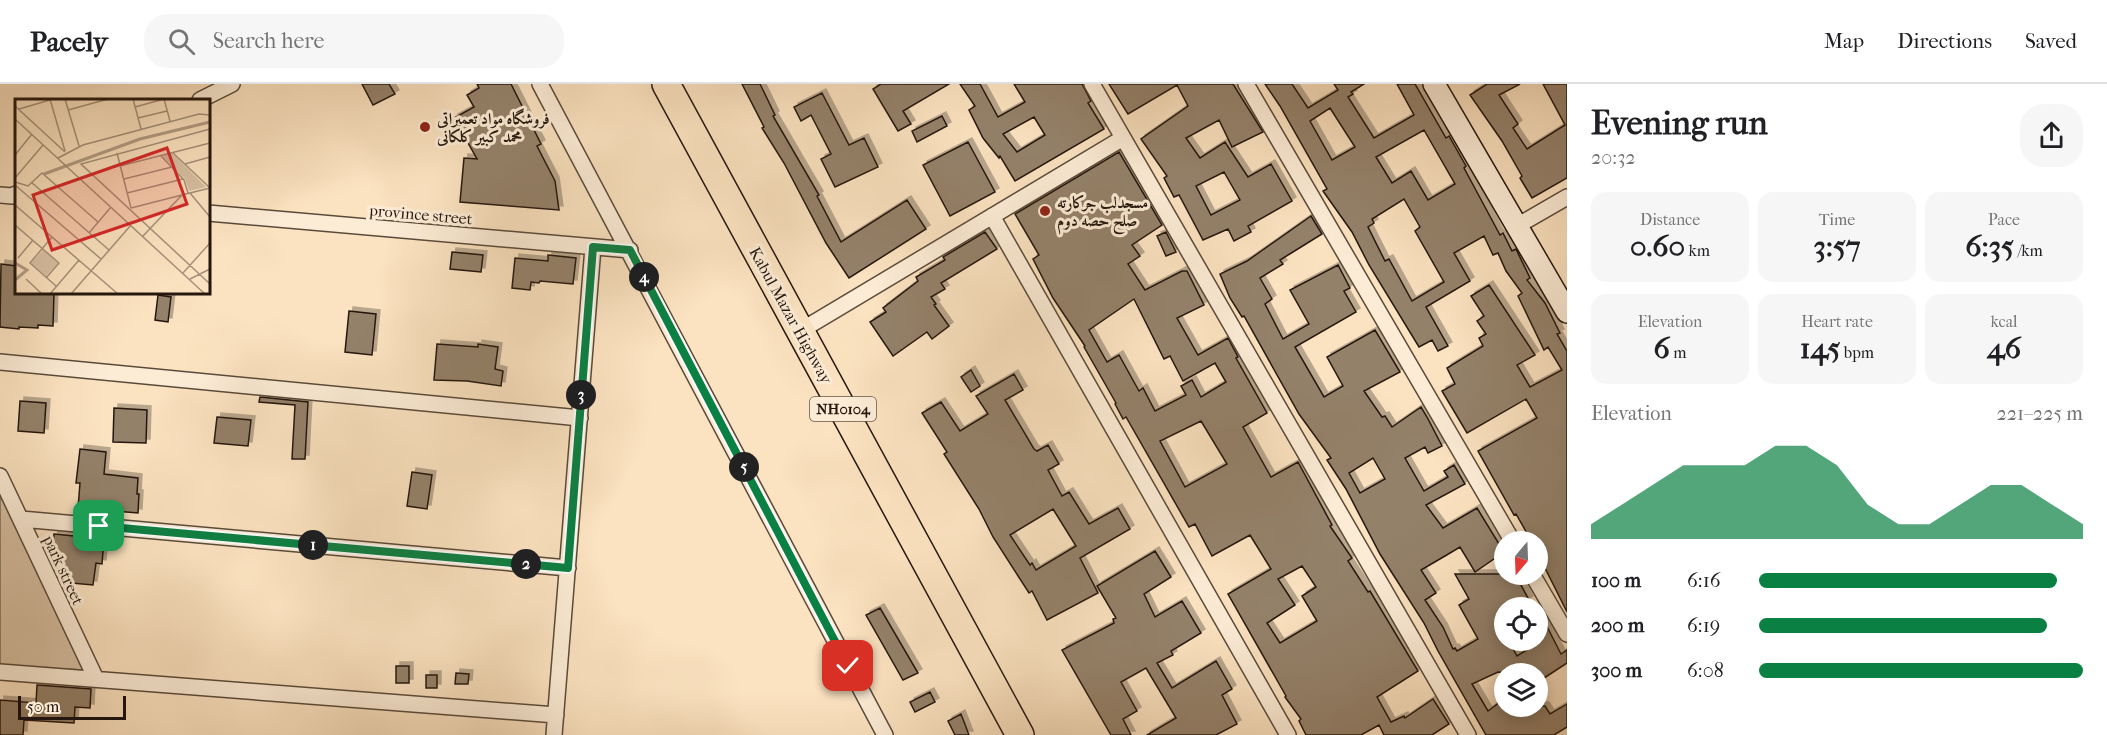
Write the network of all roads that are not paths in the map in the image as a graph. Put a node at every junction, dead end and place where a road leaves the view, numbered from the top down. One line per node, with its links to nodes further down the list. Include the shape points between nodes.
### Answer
1 (232, 84): 7 (street)
2 (540, 84): 14 (street)
3 (666, 84): 16 (highway, Kabul Mazar Highway / NH0104)
4 (1092, 84): 8 (street)
5 (1246, 84): 21 (street)
6 (1434, 84): 12 (street)
7 (202, 99)
8 (1123, 138): 11 (street); 32 (street)
9 (1567, 197): 12 (street)
10 (210, 213): 13 (street, province street)
11 (992, 216): 16 (street); 31 (street)
12 (1517, 226): 15 (street)
13 (593, 247): 14 (street, province street); 18 (street)
14 (630, 250): 29 (street)
15 (1567, 312)
16 (800, 331): 30 (highway, Kabul Mazar Highway / NH0104)
17 (0, 362): 18 (street)
18 (580, 418): 22 (street)
19 (0, 476): 20 (street, park street)
20 (21, 519): 22 (street); 26 (street, park street)
21 (1507, 531)
22 (568, 568): 27 (street)
23 (1538, 585): 24 (street)
24 (1567, 634)
25 (0, 672): 26 (street)
26 (96, 679): 27 (street)
27 (556, 715): 28 (street)
28 (554, 735)
29 (885, 735)
30 (1020, 735)
31 (1288, 735)
32 (1468, 735)

